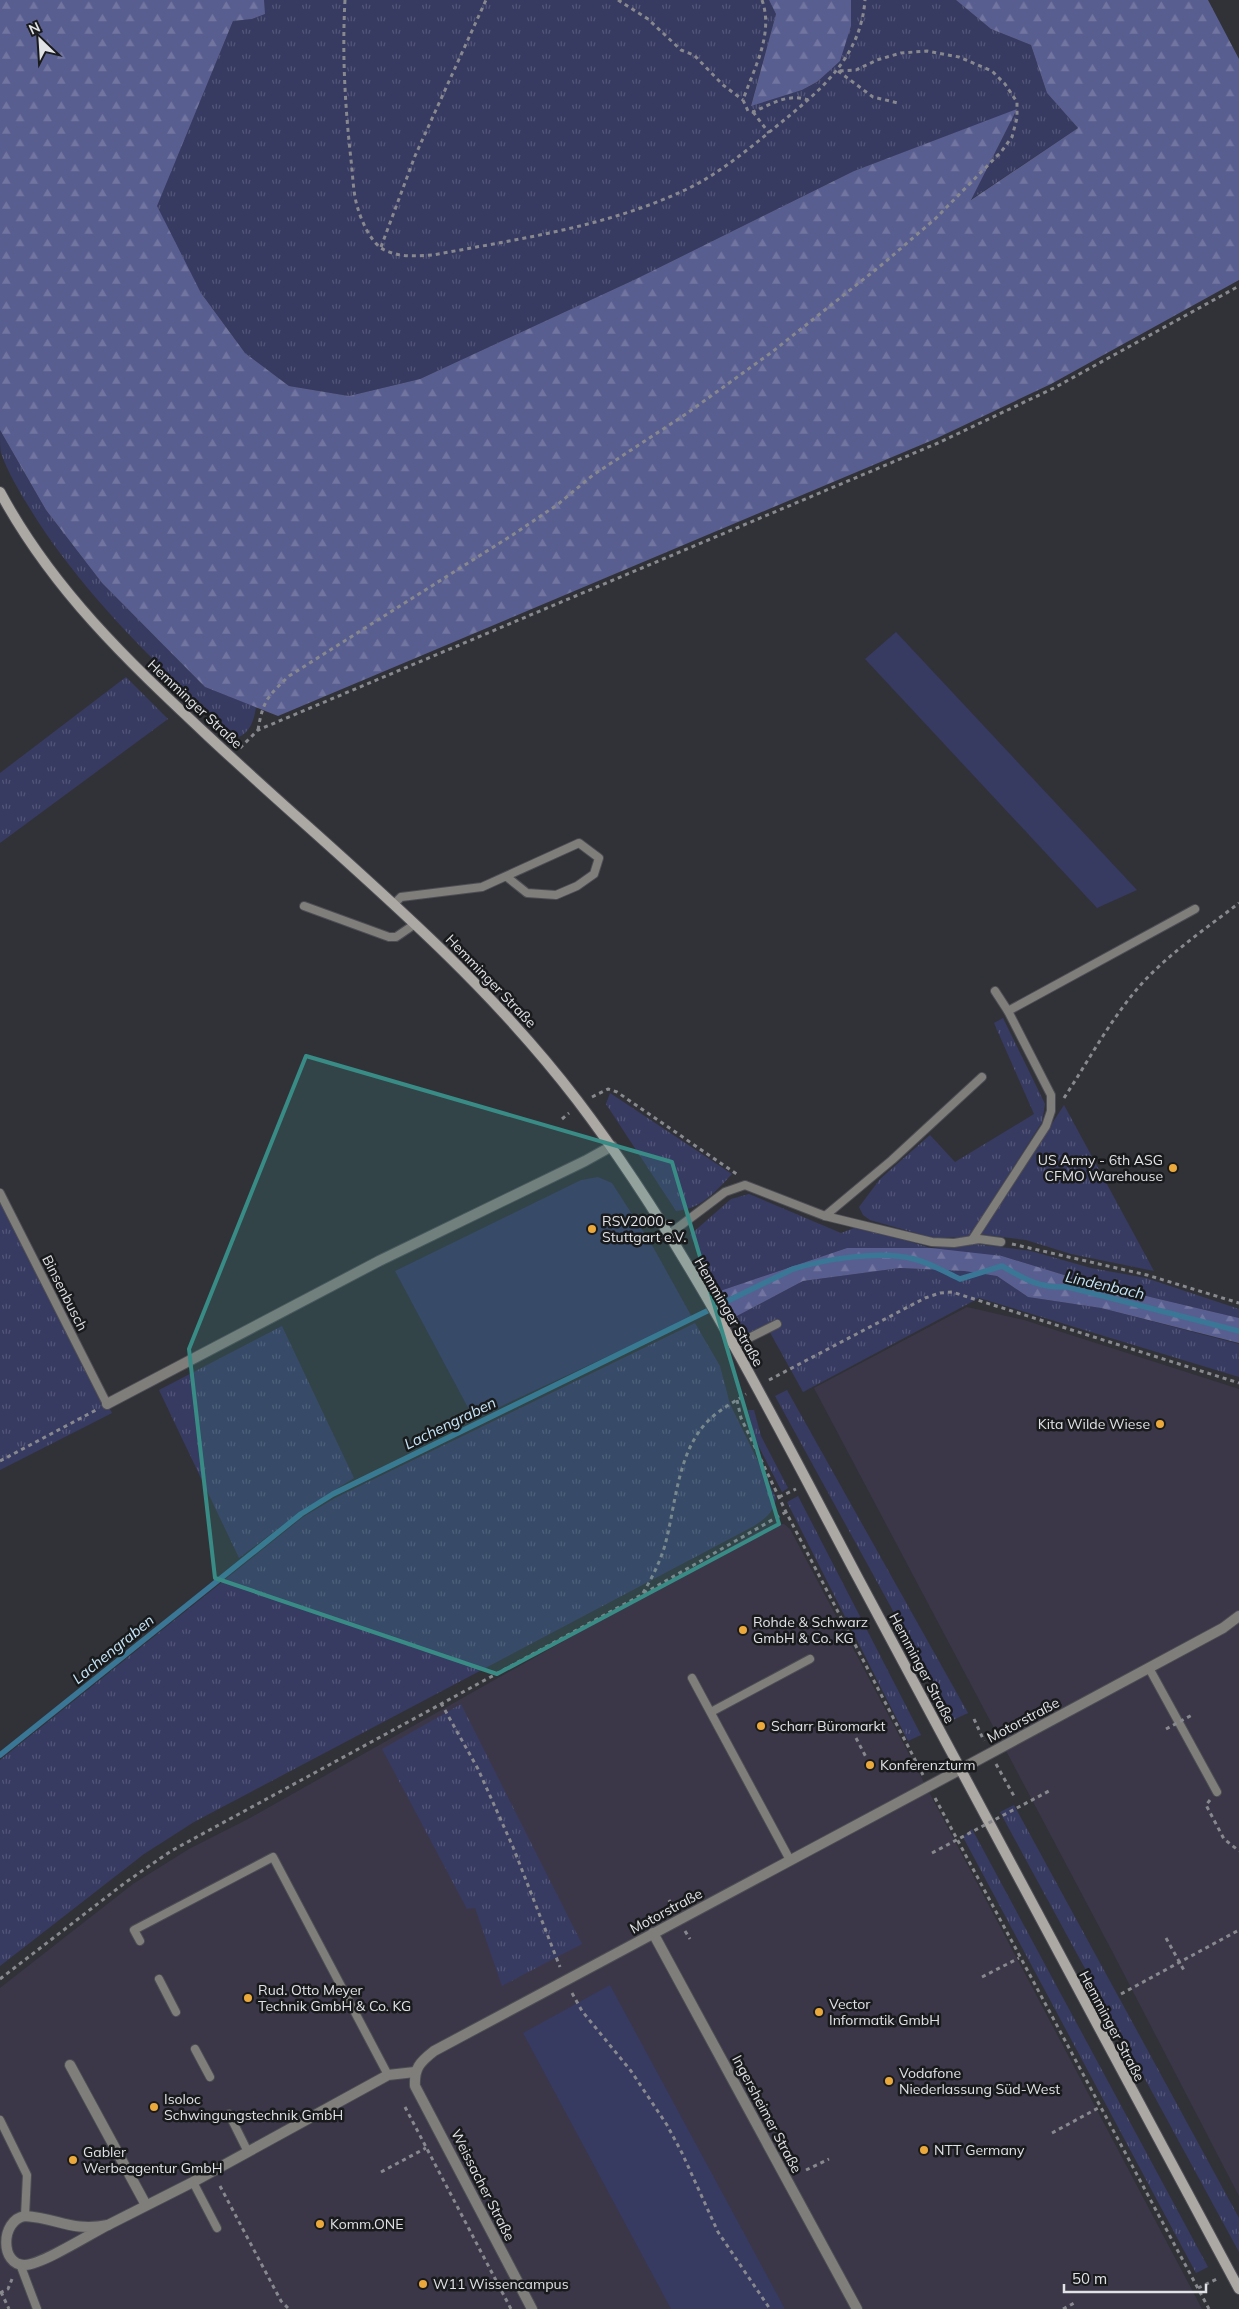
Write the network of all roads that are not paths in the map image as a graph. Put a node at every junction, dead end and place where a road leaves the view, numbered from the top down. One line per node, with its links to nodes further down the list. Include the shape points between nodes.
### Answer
1 (0, 492): 3 (main road, Hemminger Straße, via 17,523 82,610 145,677)
2 (507, 878): 2 (lane, via 579,843 599,858 594,874 556,895 527,893); 3 (lane, via 482,887 401,897)
3 (394, 904): 6 (main road, Hemminger Straße)
4 (304, 906): 6 (lane, via 389,937 396,937)
5 (1195, 909): 8 (lane)
6 (415, 924): 10 (main road, Hemminger Straße, via 521,1030)
7 (995, 991): 8 (lane)
8 (1008, 1011): 14 (lane, via 1051,1095 1051,1112 1046,1126)
9 (982, 1077): 12 (lane)
10 (612, 1146): 13 (main road, Hemminger Straße); 18 (street, via 379,1260)
11 (0, 1193): 18 (lane, Binsenbusch)
12 (825, 1216): 13 (lane, via 746,1185 725,1192); 14 (lane, via 932,1242)
13 (668, 1235): 17 (main road, Hemminger Straße)
14 (972, 1240): 15 (lane)
15 (1001, 1242)
16 (777, 1324): 17 (lane)
17 (733, 1346): 24 (main road, Hemminger Straße)
18 (107, 1404)
19 (1239, 1616): 21 (street, Motorstraße)
20 (810, 1659): 23 (lane)
21 (1149, 1668): 24 (street, Motorstraße); 25 (lane)
22 (692, 1678): 23 (lane)
23 (711, 1712): 26 (lane)
24 (961, 1769): 26 (street, Motorstraße); 45 (main road, Hemminger Straße)
25 (1217, 1792)
26 (790, 1860): 27 (street, Motorstraße)
27 (653, 1933): 33 (street, Motorstraße, via 434,2051 419,2063); 48 (street, Ingersheimer Straße)
28 (140, 1941): 34 (lane, via 134,1930 273,1857)
29 (159, 1980): 30 (lane)
30 (176, 2012)
31 (195, 2049): 35 (lane)
32 (70, 2065): 40 (street)
33 (415, 2072): 34 (street); 47 (street, Weissacher Straße, via 415,2086)
34 (388, 2075): 38 (street)
35 (210, 2077)
36 (229, 2114): 38 (lane)
37 (0, 2120): 41 (lane, via 27,2175)
38 (247, 2150): 39 (street)
39 (193, 2182): 40 (street); 43 (lane)
40 (146, 2205): 42 (street)
41 (25, 2216): 42 (street, via 74,2227); 44 (street, via 8,2223 2,2231 1,2240 2,2250 8,2258)
42 (108, 2225): 44 (street, via 34,2263)
43 (216, 2228)
44 (20, 2264): 46 (lane)
45 (1239, 2288)
46 (37, 2309)
47 (532, 2309)
48 (857, 2309)

